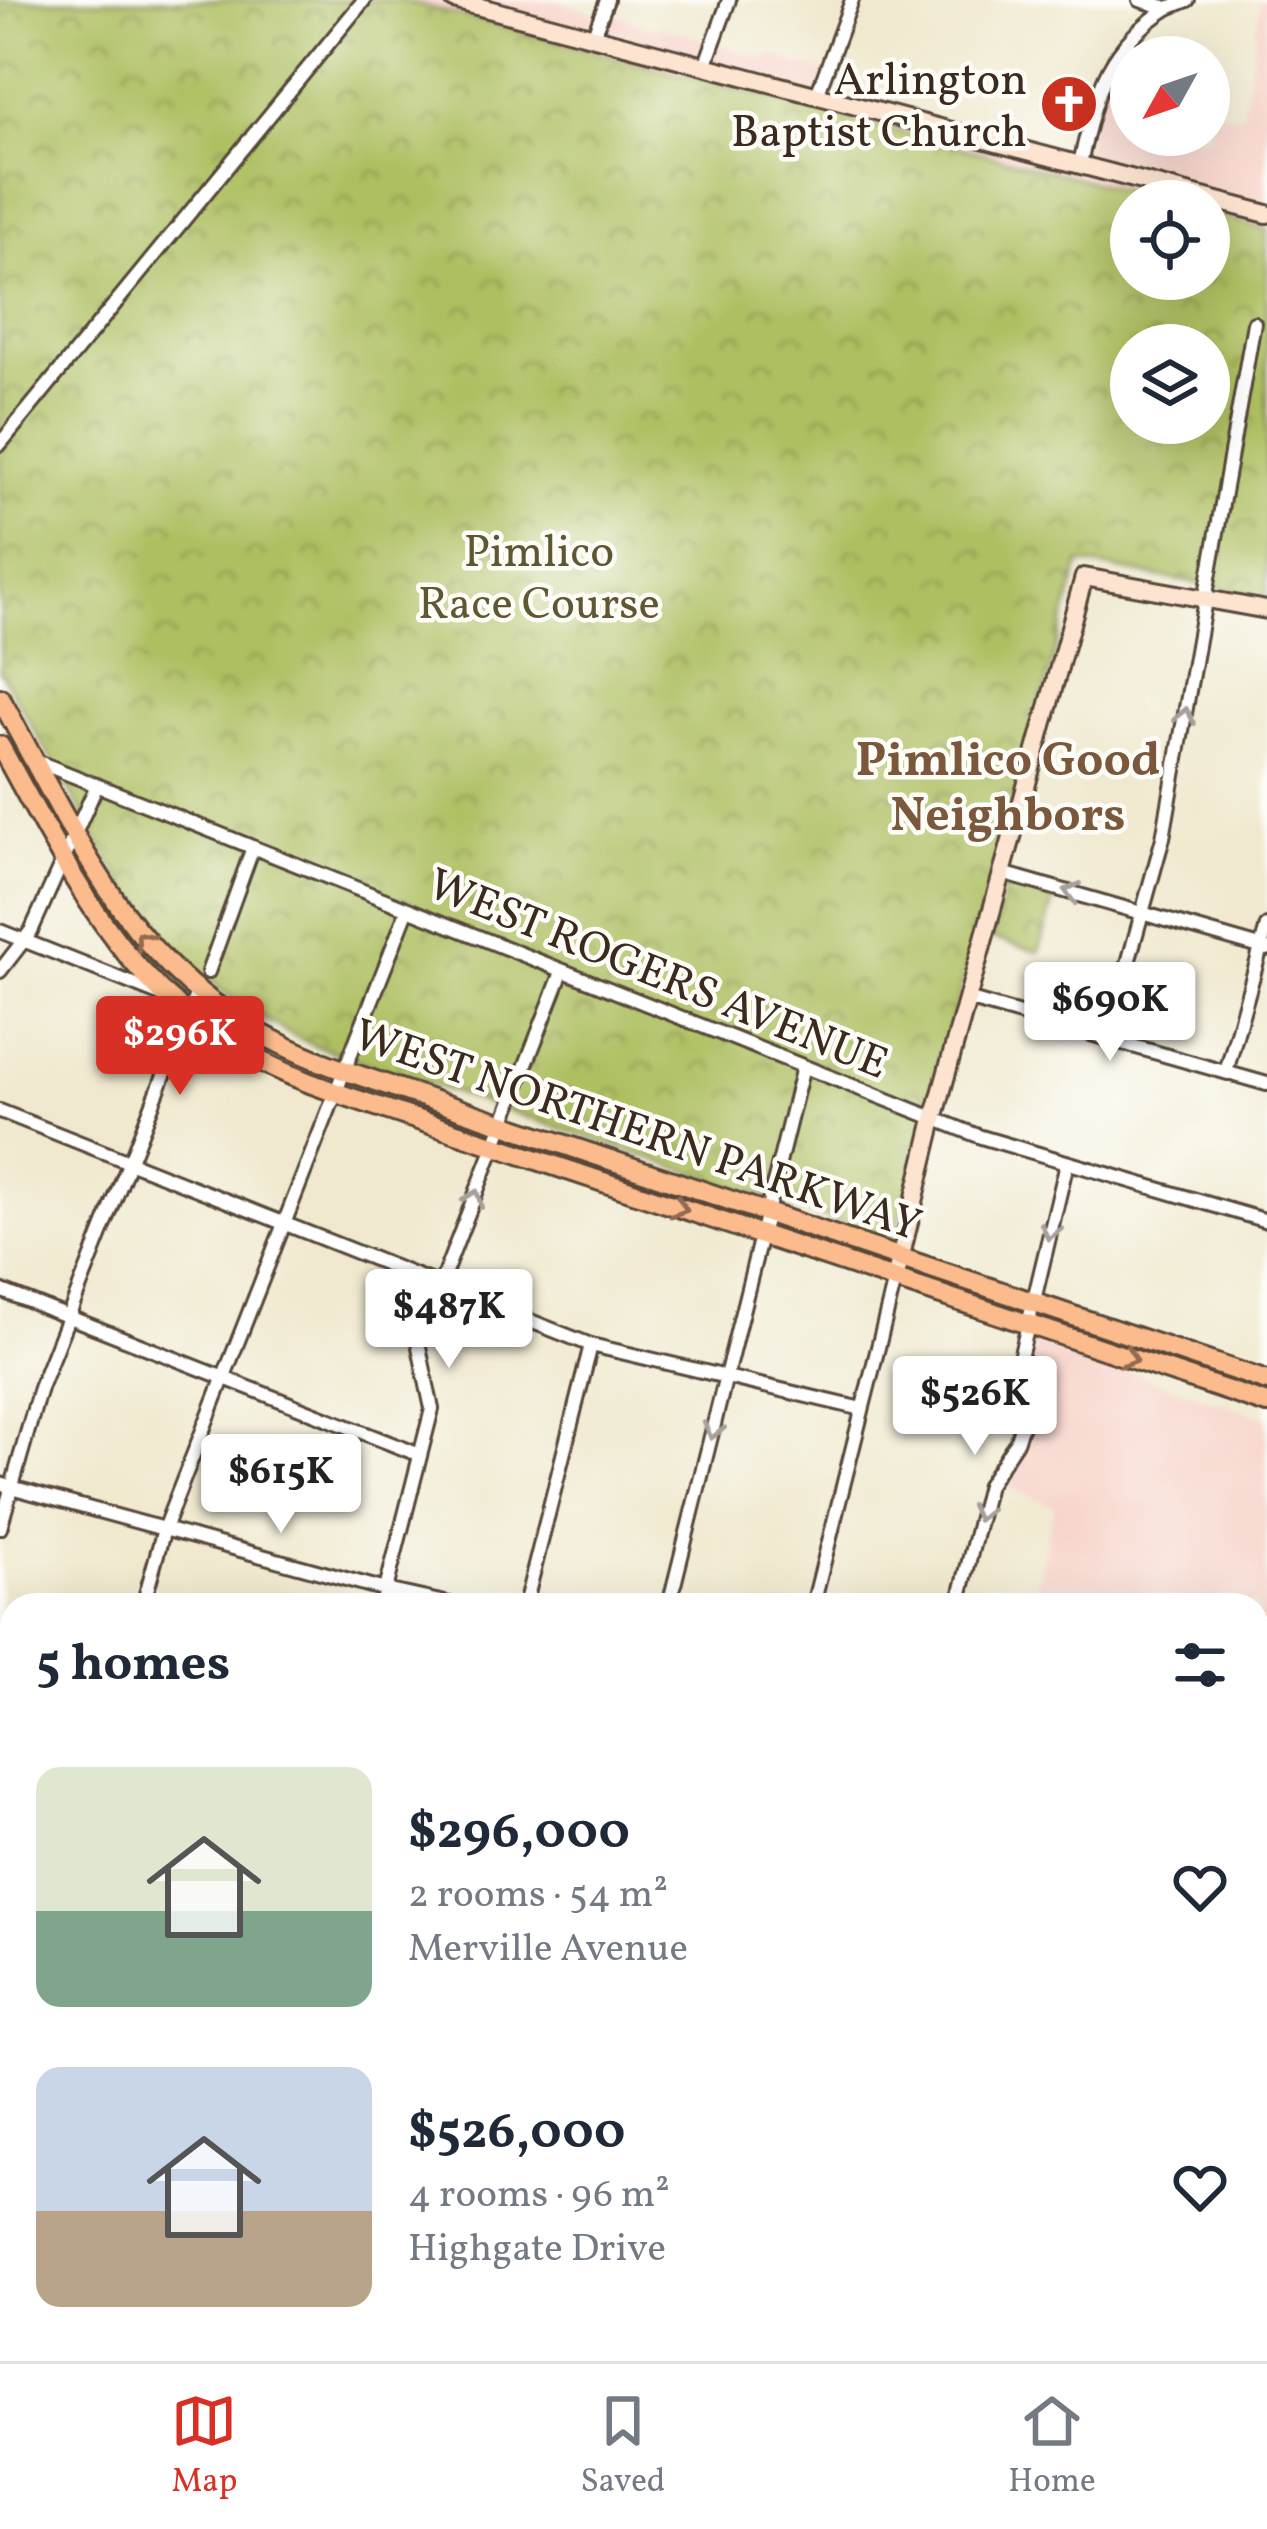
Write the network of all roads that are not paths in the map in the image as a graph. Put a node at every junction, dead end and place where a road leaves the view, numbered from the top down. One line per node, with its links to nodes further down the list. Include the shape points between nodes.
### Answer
1 (364, 0): 16 (street)
2 (454, 0): 8 (street)
3 (607, 0): 10 (street)
4 (730, 0): 11 (street)
5 (852, 0): 12 (street)
6 (1140, 0): 9 (street)
7 (1188, 0): 9 (street)
8 (487, 4): 10 (street)
9 (1168, 8): 13 (street, via 1109,64)
10 (593, 37): 11 (street)
11 (705, 66): 12 (street)
12 (818, 95): 13 (street)
13 (1080, 163): 14 (street)
14 (1267, 214)
15 (1254, 323): 17 (street)
16 (0, 444)
17 (1205, 599): 18 (street); 26 (street, via 1084,577); 28 (street, one-way to 17)
18 (1267, 610)
19 (2, 706): 21 (main road, WEST NORTHERN PARKWAY)
20 (0, 746): 25 (main road, WEST NORTHERN PARKWAY)
21 (34, 760): 22 (street, WEST ROGERS AVENUE); 23 (main road, WEST NORTHERN PARKWAY)
22 (97, 785): 23 (street); 24 (street, WEST ROGERS AVENUE)
23 (76, 835): 25 (street); 36 (main road, WEST NORTHERN PARKWAY, one-way to 23, via 132,926)
24 (252, 850): 27 (street, WEST ROGERS AVENUE); 34 (street)
25 (64, 862): 31 (street); 37 (main road, WEST NORTHERN PARKWAY, via 113,940)
26 (1002, 873): 28 (street, one-way to 26); 38 (street)
27 (407, 911): 35 (street, WEST ROGERS AVENUE); 42 (street)
28 (1142, 912): 32 (street); 40 (street)
29 (1267, 926): 32 (street)
30 (0, 931): 31 (street)
31 (25, 942): 33 (street); 37 (street)
32 (1264, 948): 43 (street)
33 (0, 971)
34 (208, 972)
35 (562, 972): 41 (street, WEST ROGERS AVENUE); 48 (street)
36 (197, 992): 39 (street); 42 (main road, WEST NORTHERN PARKWAY, via 269,1040)
37 (166, 997): 39 (main road, WEST NORTHERN PARKWAY)
38 (967, 999): 40 (street); 47 (street)
39 (187, 1015): 45 (main road, WEST NORTHERN PARKWAY, via 258,1061); 50 (street)
40 (1107, 1039): 43 (street)
41 (803, 1067): 47 (street, WEST ROGERS AVENUE); 52 (street)
42 (346, 1071): 45 (street); 48 (main road, WEST NORTHERN PARKWAY)
43 (1226, 1072): 44 (street)
44 (1267, 1084)
45 (337, 1093): 49 (main road, WEST NORTHERN PARKWAY); 54 (street)
46 (0, 1111): 50 (street)
47 (934, 1119): 51 (street, WEST ROGERS AVENUE); 56 (street)
48 (502, 1124): 49 (street); 52 (main road, WEST NORTHERN PARKWAY)
49 (494, 1146): 55 (main road, WEST NORTHERN PARKWAY, one-way to 55); 58 (street, one-way to 49)
50 (128, 1163): 54 (street); 61 (street)
51 (1066, 1163): 53 (street, WEST ROGERS AVENUE); 60 (street, one-way to 60)
52 (768, 1212): 55 (street); 56 (main road, WEST NORTHERN PARKWAY)
53 (1267, 1221)
54 (284, 1223): 58 (street); 65 (street)
55 (762, 1236): 57 (main road, WEST NORTHERN PARKWAY); 64 (street)
56 (900, 1256): 57 (street); 60 (main road, WEST NORTHERN PARKWAY)
57 (895, 1280): 62 (main road, WEST NORTHERN PARKWAY); 68 (street)
58 (441, 1285): 63 (street); 69 (street, via 417,1348 432,1402)
59 (0, 1290): 61 (street)
60 (1033, 1302): 62 (street); 66 (main road, WEST NORTHERN PARKWAY)
61 (68, 1316): 65 (street); 70 (street)
62 (1027, 1324): 67 (main road, WEST NORTHERN PARKWAY, one-way to 67); 79 (street, one-way to 79, via 1021,1432 988,1485)
63 (591, 1345): 64 (street); 76 (street)
64 (727, 1376): 68 (street); 77 (street, one-way to 77)
65 (224, 1378): 69 (street); 72 (street)
66 (1267, 1381)
67 (1267, 1404)
68 (862, 1409): 78 (street)
69 (420, 1455): 75 (street)
70 (6, 1486): 71 (street); 72 (street)
71 (0, 1528)
72 (164, 1529): 73 (street); 74 (street)
73 (146, 1593)
74 (368, 1593)
75 (385, 1593)
76 (528, 1593)
77 (672, 1593)
78 (816, 1593)
79 (961, 1593)

